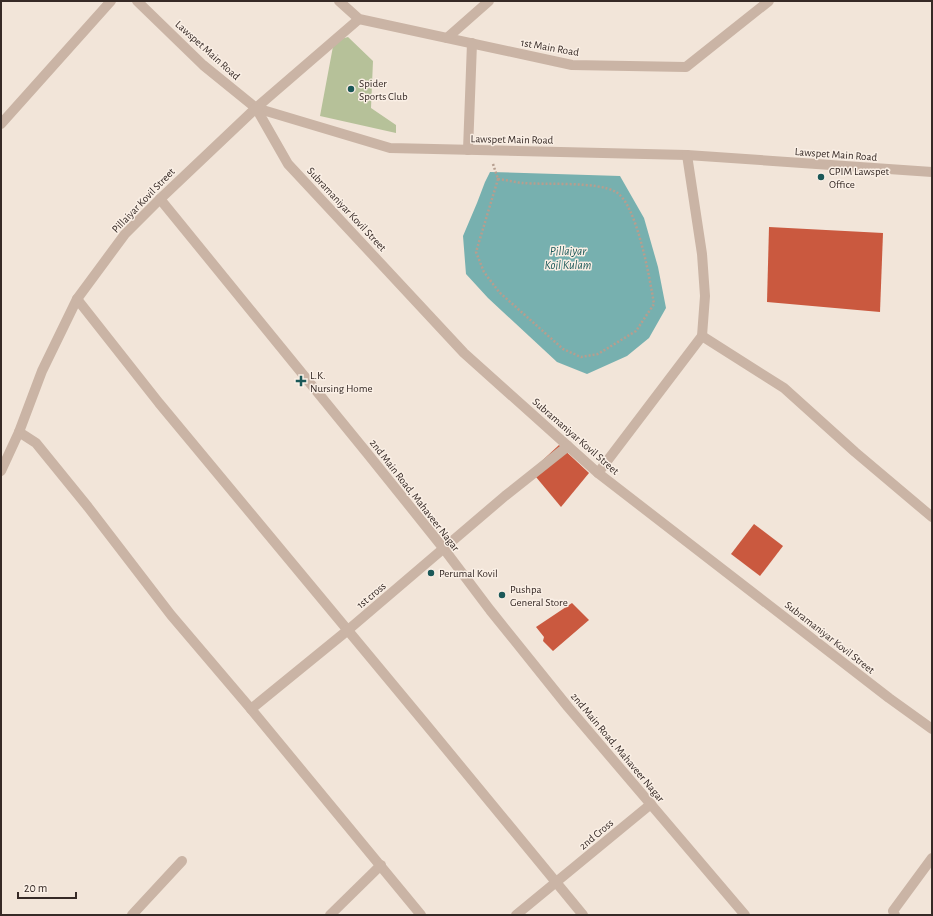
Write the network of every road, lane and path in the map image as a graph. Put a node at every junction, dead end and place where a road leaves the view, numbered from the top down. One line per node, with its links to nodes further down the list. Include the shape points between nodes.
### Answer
1 (111, 1): 11 (street)
2 (138, 1): 10 (street, Lawspet Main Road, via 203,65)
3 (339, 1): 7 (street, 1st Main Road)
4 (489, 1): 6 (street)
5 (769, 1): 9 (street, 1st Main Road, via 686,67 572,65)
6 (477, 5): 8 (street)
7 (359, 19): 8 (street, 1st Main Road); 10 (street, Pillaiyar Kovil Street)
8 (447, 38): 9 (street, 1st Main Road)
9 (472, 43): 12 (street)
10 (256, 108): 12 (street, Lawspet Main Road, via 390,148); 15 (street, Pillaiyar Kovil Street); 20 (street, Subramaniyar Kovil Street, via 288,164 464,353)
11 (1, 124)
12 (468, 150): 13 (street, Lawspet Main Road)
13 (687, 156): 14 (street, Lawspet Main Road); 17 (street, via 702,254)
14 (932, 172)
15 (160, 199): 16 (street, Pillaiyar Kovil Street, via 125,234); 24 (street, 2nd Main Road, Mahaveer Nagar)
16 (77, 298): 19 (street, Pillaiyar Kovil Street, via 42,371); 25 (street, via 159,403)
17 (702, 336): 22 (street); 23 (street, via 784,388)
18 (598, 354): 18 (path, via 581,357 563,349 499,292 484,272 476,252 498,179 600,186 617,192 626,204 643,248 654,304 636,331)
19 (19, 432): 21 (street, Pillaiyar Kovil Street); 26 (street, via 36,443 171,615)
20 (568, 446): 22 (street, Subramaniyar Kovil Street); 24 (street, 1st cross)
21 (1, 471)
22 (598, 473): 27 (street, Subramaniyar Kovil Street)
23 (932, 517)
24 (444, 549): 25 (street, 1st cross); 28 (street, 2nd Main Road, Mahaveer Nagar, via 563,701)
25 (348, 630): 26 (street, 1st cross); 32 (street)
26 (251, 709): 31 (street)
27 (932, 729)
28 (651, 804): 32 (street, 2nd Cross); 38 (street, 2nd Main Road, Mahaveer Nagar)
29 (932, 858): 39 (street, via 893,911)
30 (182, 861): 33 (street)
31 (381, 866): 34 (street); 35 (street)
32 (556, 883): 36 (street, 2nd Cross); 37 (street)
33 (132, 915)
34 (330, 915)
35 (421, 915)
36 (516, 915)
37 (583, 915)
38 (746, 915)
39 (895, 915)

